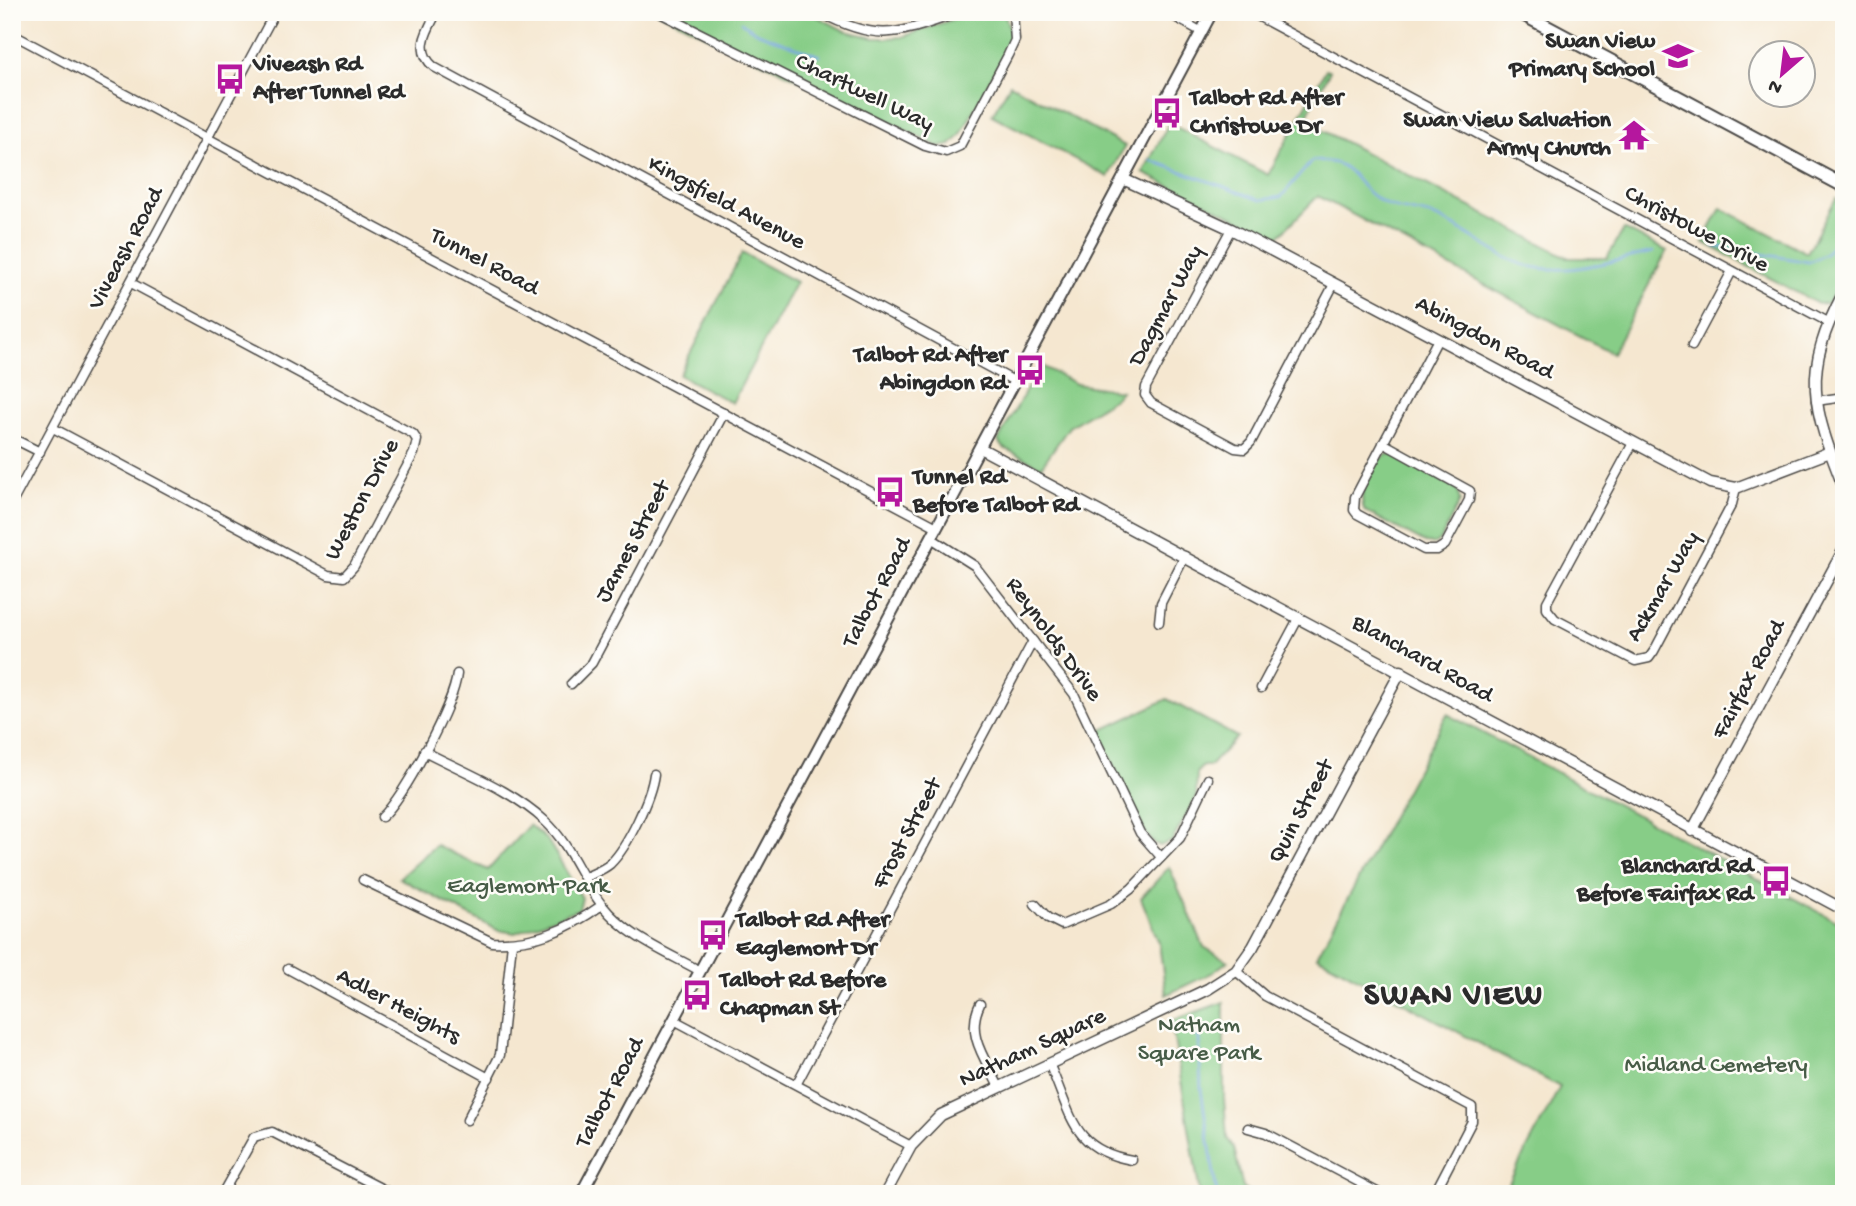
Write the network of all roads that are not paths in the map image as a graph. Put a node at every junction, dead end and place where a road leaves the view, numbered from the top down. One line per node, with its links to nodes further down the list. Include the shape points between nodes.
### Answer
1 (275, 12): 13 (street, Viveash Road)
2 (437, 12): 24 (street, Kingsfield Avenue, via 424,36 424,54 445,74)
3 (658, 12): 6 (street, Chartwell Way, via 850,111 946,152 960,146 1008,55 1015,40)
4 (819, 12): 5 (street, via 852,29 881,34)
5 (961, 12)
6 (1013, 12)
7 (1166, 12): 11 (street)
8 (1212, 12): 11 (main road, Talbot Road)
9 (1250, 12): 17 (street, Christowe Drive)
10 (1519, 12): 15 (main road)
11 (1202, 32): 14 (main road, Talbot Road)
12 (12, 34): 13 (street, Tunnel Road)
13 (208, 138): 18 (street, Viveash Road); 27 (street, Tunnel Road)
14 (1123, 179): 16 (street, Abingdon Road); 24 (main road, Talbot Road)
15 (1844, 186)
16 (1231, 229): 19 (street, Abingdon Road); 19 (street, Dagmar Way, via 1146,387 1151,403 1244,449)
17 (1732, 271): 21 (street, Christowe Drive); 23 (street)
18 (131, 283): 28 (street, Viveash Road); 28 (street, Weston Drive, via 413,434 417,440 414,453 355,566 344,577 328,575)
19 (1334, 284): 22 (street, Abingdon Road)
20 (1844, 292): 21 (street)
21 (1828, 322): 26 (street, via 1815,367)
22 (1438, 339): 30 (street); 31 (street, Abingdon Road)
23 (1692, 346)
24 (1014, 381): 32 (main road, Talbot Road)
25 (1844, 397): 26 (street)
26 (1816, 401): 34 (street)
27 (724, 413): 38 (street, Tunnel Road); 47 (street, James Street, via 592,663)
28 (53, 428): 33 (street, Viveash Road)
29 (12, 438): 33 (street)
30 (1383, 443): 30 (street, via 1355,497 1354,510 1424,550 1437,551 1445,545 1470,491)
31 (1633, 443): 35 (street, Abingdon Road, via 1710,483); 35 (street, Ackmar Way, via 1547,609 1555,620 1635,661 1649,658 1654,651 1732,504)
32 (980, 447): 38 (main road, Talbot Road); 41 (street, Blanchard Road)
33 (40, 452): 37 (street, Viveash Road)
34 (1830, 452): 35 (street); 36 (street)
35 (1736, 488)
36 (1844, 488)
37 (12, 503)
38 (937, 527): 39 (main road, Talbot Road)
39 (931, 538): 44 (street, Reynolds Drive, via 975,566); 62 (main road, Talbot Road)
40 (1844, 549): 53 (street, Fairfax Road)
41 (1185, 556): 42 (street, Blanchard Road); 43 (street, via 1161,603)
42 (1299, 617): 45 (street, Blanchard Road); 48 (street)
43 (1159, 622)
44 (1033, 641): 54 (street, Reynolds Drive, via 1074,694 1140,833); 68 (street, Frost Street)
45 (1401, 671): 53 (street, Blanchard Road); 63 (street, Quin Street)
46 (457, 674): 49 (street, via 453,695)
47 (571, 684)
48 (1261, 688)
49 (424, 751): 52 (street, via 396,803); 55 (street, via 534,811 556,832)
50 (653, 775): 55 (street, via 652,791 620,851 610,864)
51 (1208, 779): 54 (street, via 1180,838)
52 (382, 817)
53 (1692, 831): 59 (street, Blanchard Road)
54 (1161, 858): 57 (street, via 1122,897 1070,924 1055,923)
55 (586, 877): 58 (street)
56 (363, 880): 60 (street, via 469,934)
57 (1035, 904)
58 (602, 905): 60 (street, via 551,936); 62 (street, via 646,942)
59 (1844, 911)
60 (512, 943): 67 (street, via 500,1055)
61 (288, 969): 67 (street, Adler Heights)
62 (700, 971): 65 (main road, Talbot Road)
63 (1237, 971): 66 (street, Natham Square); 79 (street, via 1265,996 1472,1107 1472,1121)
64 (980, 1003): 69 (street, via 972,1024)
65 (674, 1020): 68 (street); 76 (main road, Talbot Road)
66 (1049, 1066): 69 (street, Natham Square); 73 (street, via 1087,1143 1108,1156)
67 (489, 1078): 70 (street)
68 (797, 1083): 72 (street)
69 (999, 1087): 72 (street, Natham Square, via 941,1115)
70 (467, 1121)
71 (1248, 1128): 78 (street, via 1266,1133)
72 (911, 1146): 77 (street, Natham Square)
73 (1132, 1160)
74 (222, 1194): 75 (street, via 254,1137 272,1132)
75 (392, 1194)
76 (582, 1194)
77 (885, 1194)
78 (1381, 1194)
79 (1434, 1194)

